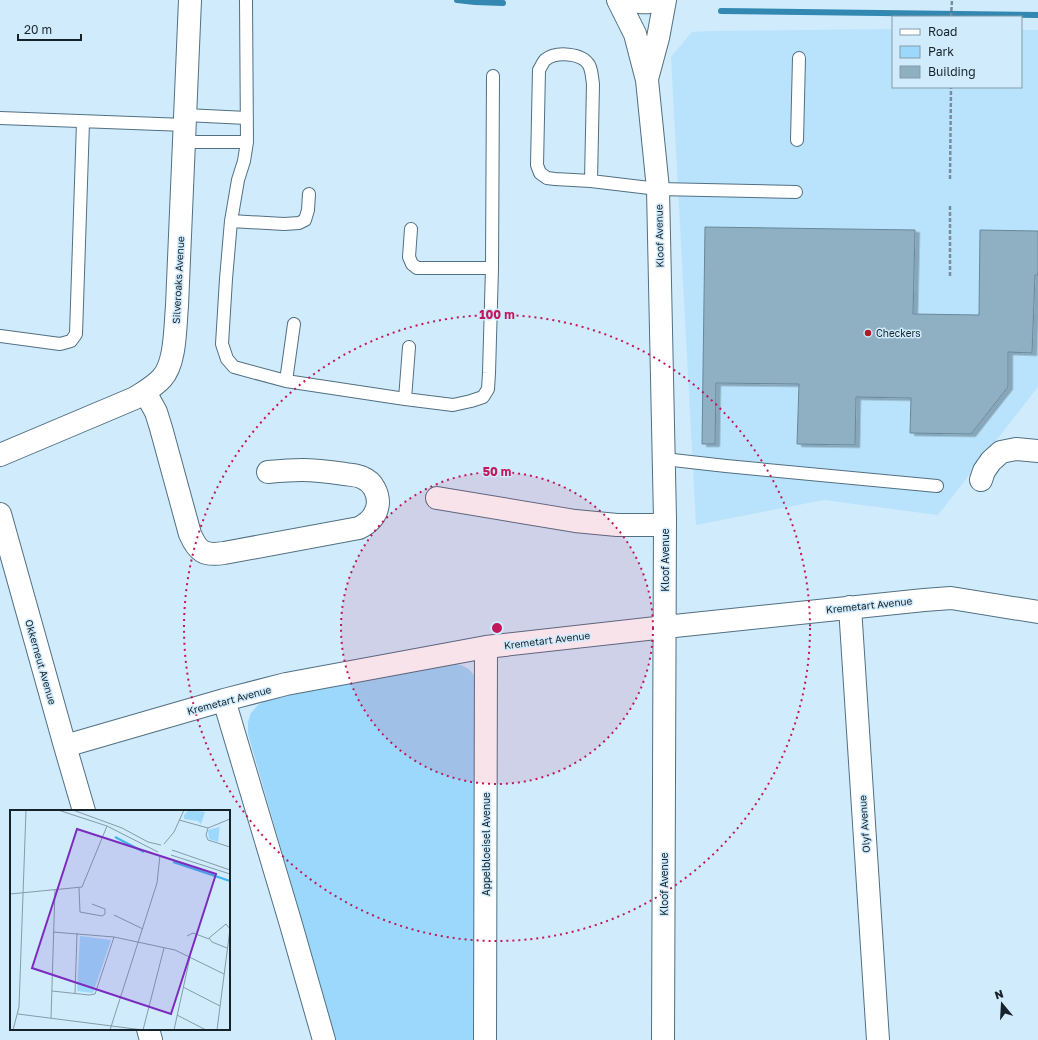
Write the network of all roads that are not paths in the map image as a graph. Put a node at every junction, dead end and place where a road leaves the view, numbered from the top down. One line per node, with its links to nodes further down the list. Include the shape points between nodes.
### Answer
1 (190, 0): 13 (street, Silveroaks Avenue)
2 (246, 0): 11 (lane)
3 (618, 0): 9 (street, Kloof Avenue, via 635,34)
4 (626, 0): 5 (street, via 640,3)
5 (657, 0)
6 (665, 0): 9 (street, Kloof Avenue)
7 (799, 58): 14 (lane)
8 (493, 76): 22 (lane)
9 (646, 80): 17 (street, Kloof Avenue)
10 (0, 118): 12 (lane)
11 (247, 118): 13 (lane); 15 (lane)
12 (83, 122): 13 (lane); 24 (lane, via 76,334 71,341 60,344)
13 (185, 127): 15 (lane); 27 (street, Silveroaks Avenue, via 173,351 163,377)
14 (797, 140)
15 (247, 142): 20 (lane)
16 (591, 181): 16 (lane, via 592,72 582,58 554,56 545,60 539,70 537,166 540,174 547,178); 17 (lane)
17 (658, 189): 18 (lane); 31 (street, Kloof Avenue)
18 (796, 192)
19 (309, 194): 20 (lane, via 305,220 299,223)
20 (231, 221): 26 (lane, via 222,344 226,359 234,367)
21 (411, 229): 22 (lane, via 409,257 417,268)
22 (492, 268): 28 (lane, via 488,389 483,397 453,405)
23 (294, 324): 26 (lane)
24 (0, 336)
25 (409, 347): 28 (lane)
26 (286, 381): 28 (lane)
27 (145, 392): 30 (street, Silveroaks Avenue); 32 (street, via 156,412 190,534 202,552 224,553 358,528 366,525 377,508 378,499 374,488 363,477 324,471)
28 (405, 399)
29 (1038, 451): 33 (street, via 1016,448 1001,452 991,461)
30 (0, 455)
31 (664, 459): 34 (lane); 37 (street, Kloof Avenue)
32 (268, 472)
33 (981, 480)
34 (937, 486)
35 (437, 498): 37 (street, via 575,521 617,525)
36 (0, 514): 43 (street, Okkerneut Avenue)
37 (665, 525): 40 (street, Kloof Avenue)
38 (850, 607): 39 (street, Kremetart Avenue, via 951,598); 40 (street, Kremetart Avenue); 50 (street, Olyf Avenue)
39 (1038, 612)
40 (665, 627): 41 (street, Kremetart Avenue); 49 (street, Kloof Avenue)
41 (486, 647): 42 (street, Kremetart Avenue, via 286,684); 48 (street, Appelbloeisel Avenue)
42 (224, 700): 43 (street, Kremetart Avenue); 47 (street)
43 (65, 746): 44 (street, Okkerneut Avenue)
44 (84, 810)
45 (148, 1030): 46 (street)
46 (151, 1040)
47 (324, 1040)
48 (485, 1040)
49 (663, 1040)
50 (878, 1040)

